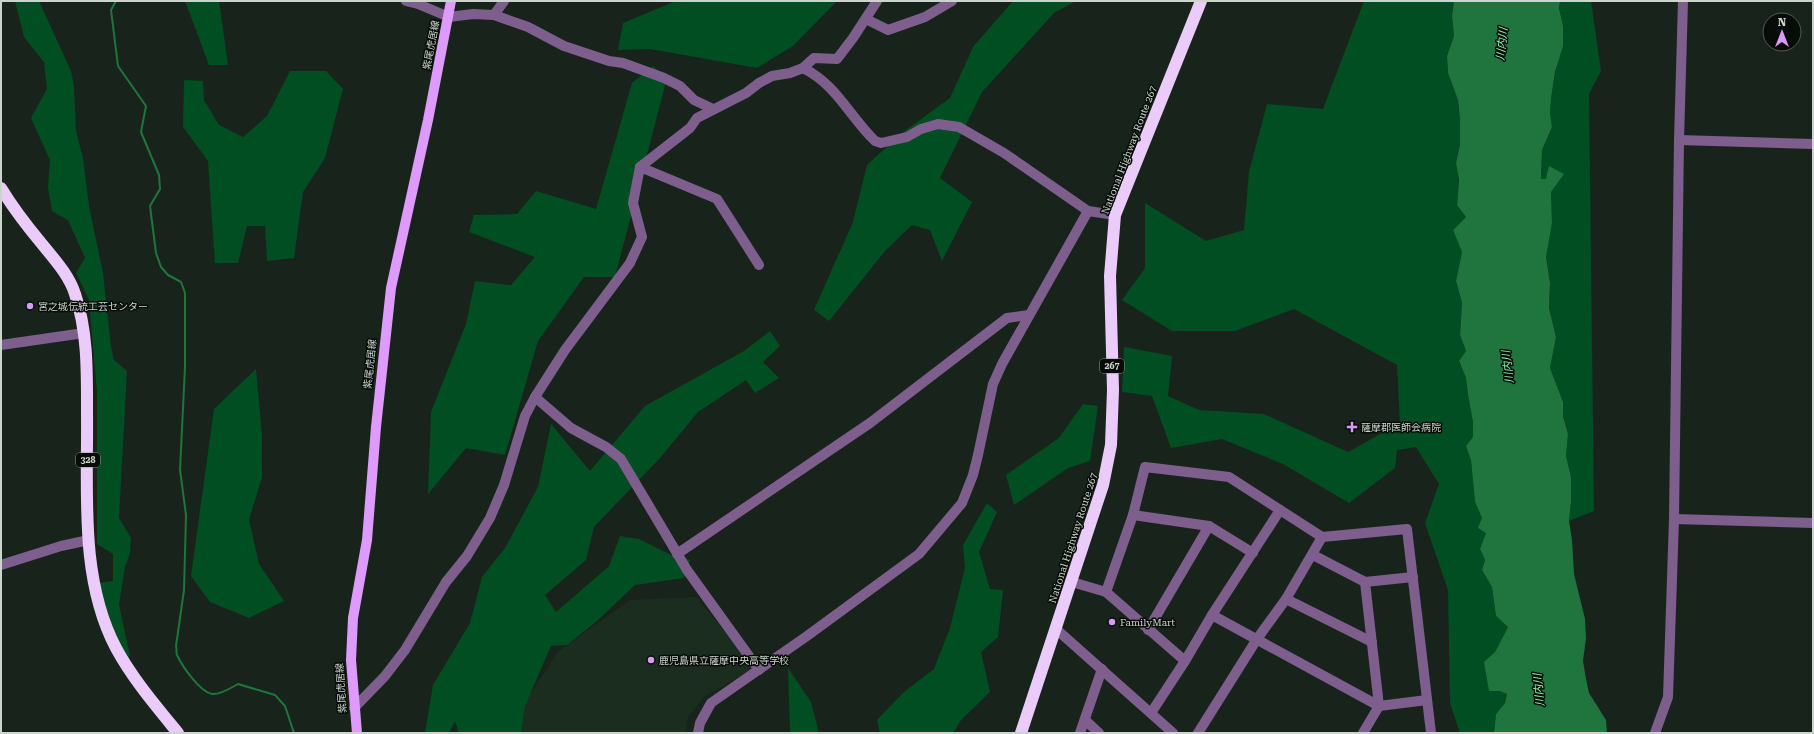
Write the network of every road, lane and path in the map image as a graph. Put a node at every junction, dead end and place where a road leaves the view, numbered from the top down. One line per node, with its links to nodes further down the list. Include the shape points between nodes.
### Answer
1 (406, 1): 9 (street)
2 (451, 1): 9 (main road, 紫尾虎居線)
3 (504, 1): 8 (street)
4 (877, 1): 10 (street)
5 (952, 1): 10 (street, via 925,17 888,30)
6 (1201, 1): 18 (highway, National Highway Route 267 / 267)
7 (1683, 1): 13 (street)
8 (494, 15): 9 (street); 12 (street, via 528,27 564,46 664,78 680,86 694,100)
9 (449, 17): 50 (main road, 紫尾虎居線, via 391,288 367,540 353,618 351,660)
10 (866, 19): 11 (street, via 837,59 814,58)
11 (803, 68): 12 (street, via 772,76 726,105); 17 (street, via 818,76 836,92 852,115 876,141 881,143 907,137 938,124 959,127 1004,153)
12 (713, 109): 15 (street, via 697,118 690,128)
13 (1679, 140): 14 (street); 26 (street)
14 (1813, 144)
15 (640, 167): 19 (street, via 718,199); 23 (street, via 633,203 642,237 630,263 565,350)
16 (1, 188): 21 (highway, 328, via 68,279 75,292)
17 (1088, 210): 18 (street); 20 (street)
18 (1115, 215): 36 (highway, National Highway Route 267 / 267, via 1110,276 1113,390 1111,445 1104,485)
19 (759, 265)
20 (1029, 315): 32 (street, via 1007,318 870,423); 47 (street, via 993,384 978,455 962,503 920,554)
21 (84, 333): 22 (street); 30 (highway, 328)
22 (1, 345)
23 (535, 397): 32 (street, via 571,428 606,447 621,459); 50 (street, via 525,416 504,485 490,518 467,556 430,605 405,650 385,676)
24 (1280, 510): 25 (street, via 1229,477 1145,467); 29 (street); 31 (street)
25 (1133, 515): 28 (street); 38 (street)
26 (1674, 519): 27 (street); 63 (street, via 1668,697)
27 (1813, 523)
28 (1209, 526): 31 (street); 42 (street)
29 (1322, 537): 33 (street); 35 (street, via 1407,529)
30 (89, 540): 34 (street, via 67,544); 53 (highway, 328, via 95,593 107,630 125,663)
31 (1253, 553): 40 (street)
32 (677, 554): 47 (street)
33 (1313, 555): 37 (street); 39 (street)
34 (1, 565)
35 (1413, 577): 37 (street); 48 (street)
36 (1072, 582): 38 (street); 41 (highway, National Highway Route 267 / 267)
37 (1365, 582): 44 (street)
38 (1106, 592): 42 (street)
39 (1286, 599): 43 (street); 44 (street)
40 (1212, 615): 43 (street); 45 (street)
41 (1056, 629): 46 (street); 56 (highway, National Highway Route 267 / 267)
42 (1148, 630): 45 (street)
43 (1257, 639): 49 (street); 60 (street)
44 (1372, 642): 49 (street)
45 (1185, 661): 51 (street)
46 (1102, 669): 51 (street); 52 (street)
47 (758, 670): 55 (street, via 711,703 700,723)
48 (1428, 700): 49 (street); 62 (street)
49 (1379, 706): 61 (street)
50 (354, 708): 54 (main road, 紫尾虎居線)
51 (1151, 713): 59 (street)
52 (1085, 720): 57 (street); 58 (street)
53 (178, 733)
54 (357, 733)
55 (698, 733)
56 (1021, 733)
57 (1080, 733)
58 (1099, 733)
59 (1173, 733)
60 (1198, 733)
61 (1363, 733)
62 (1431, 733)
63 (1655, 733)

